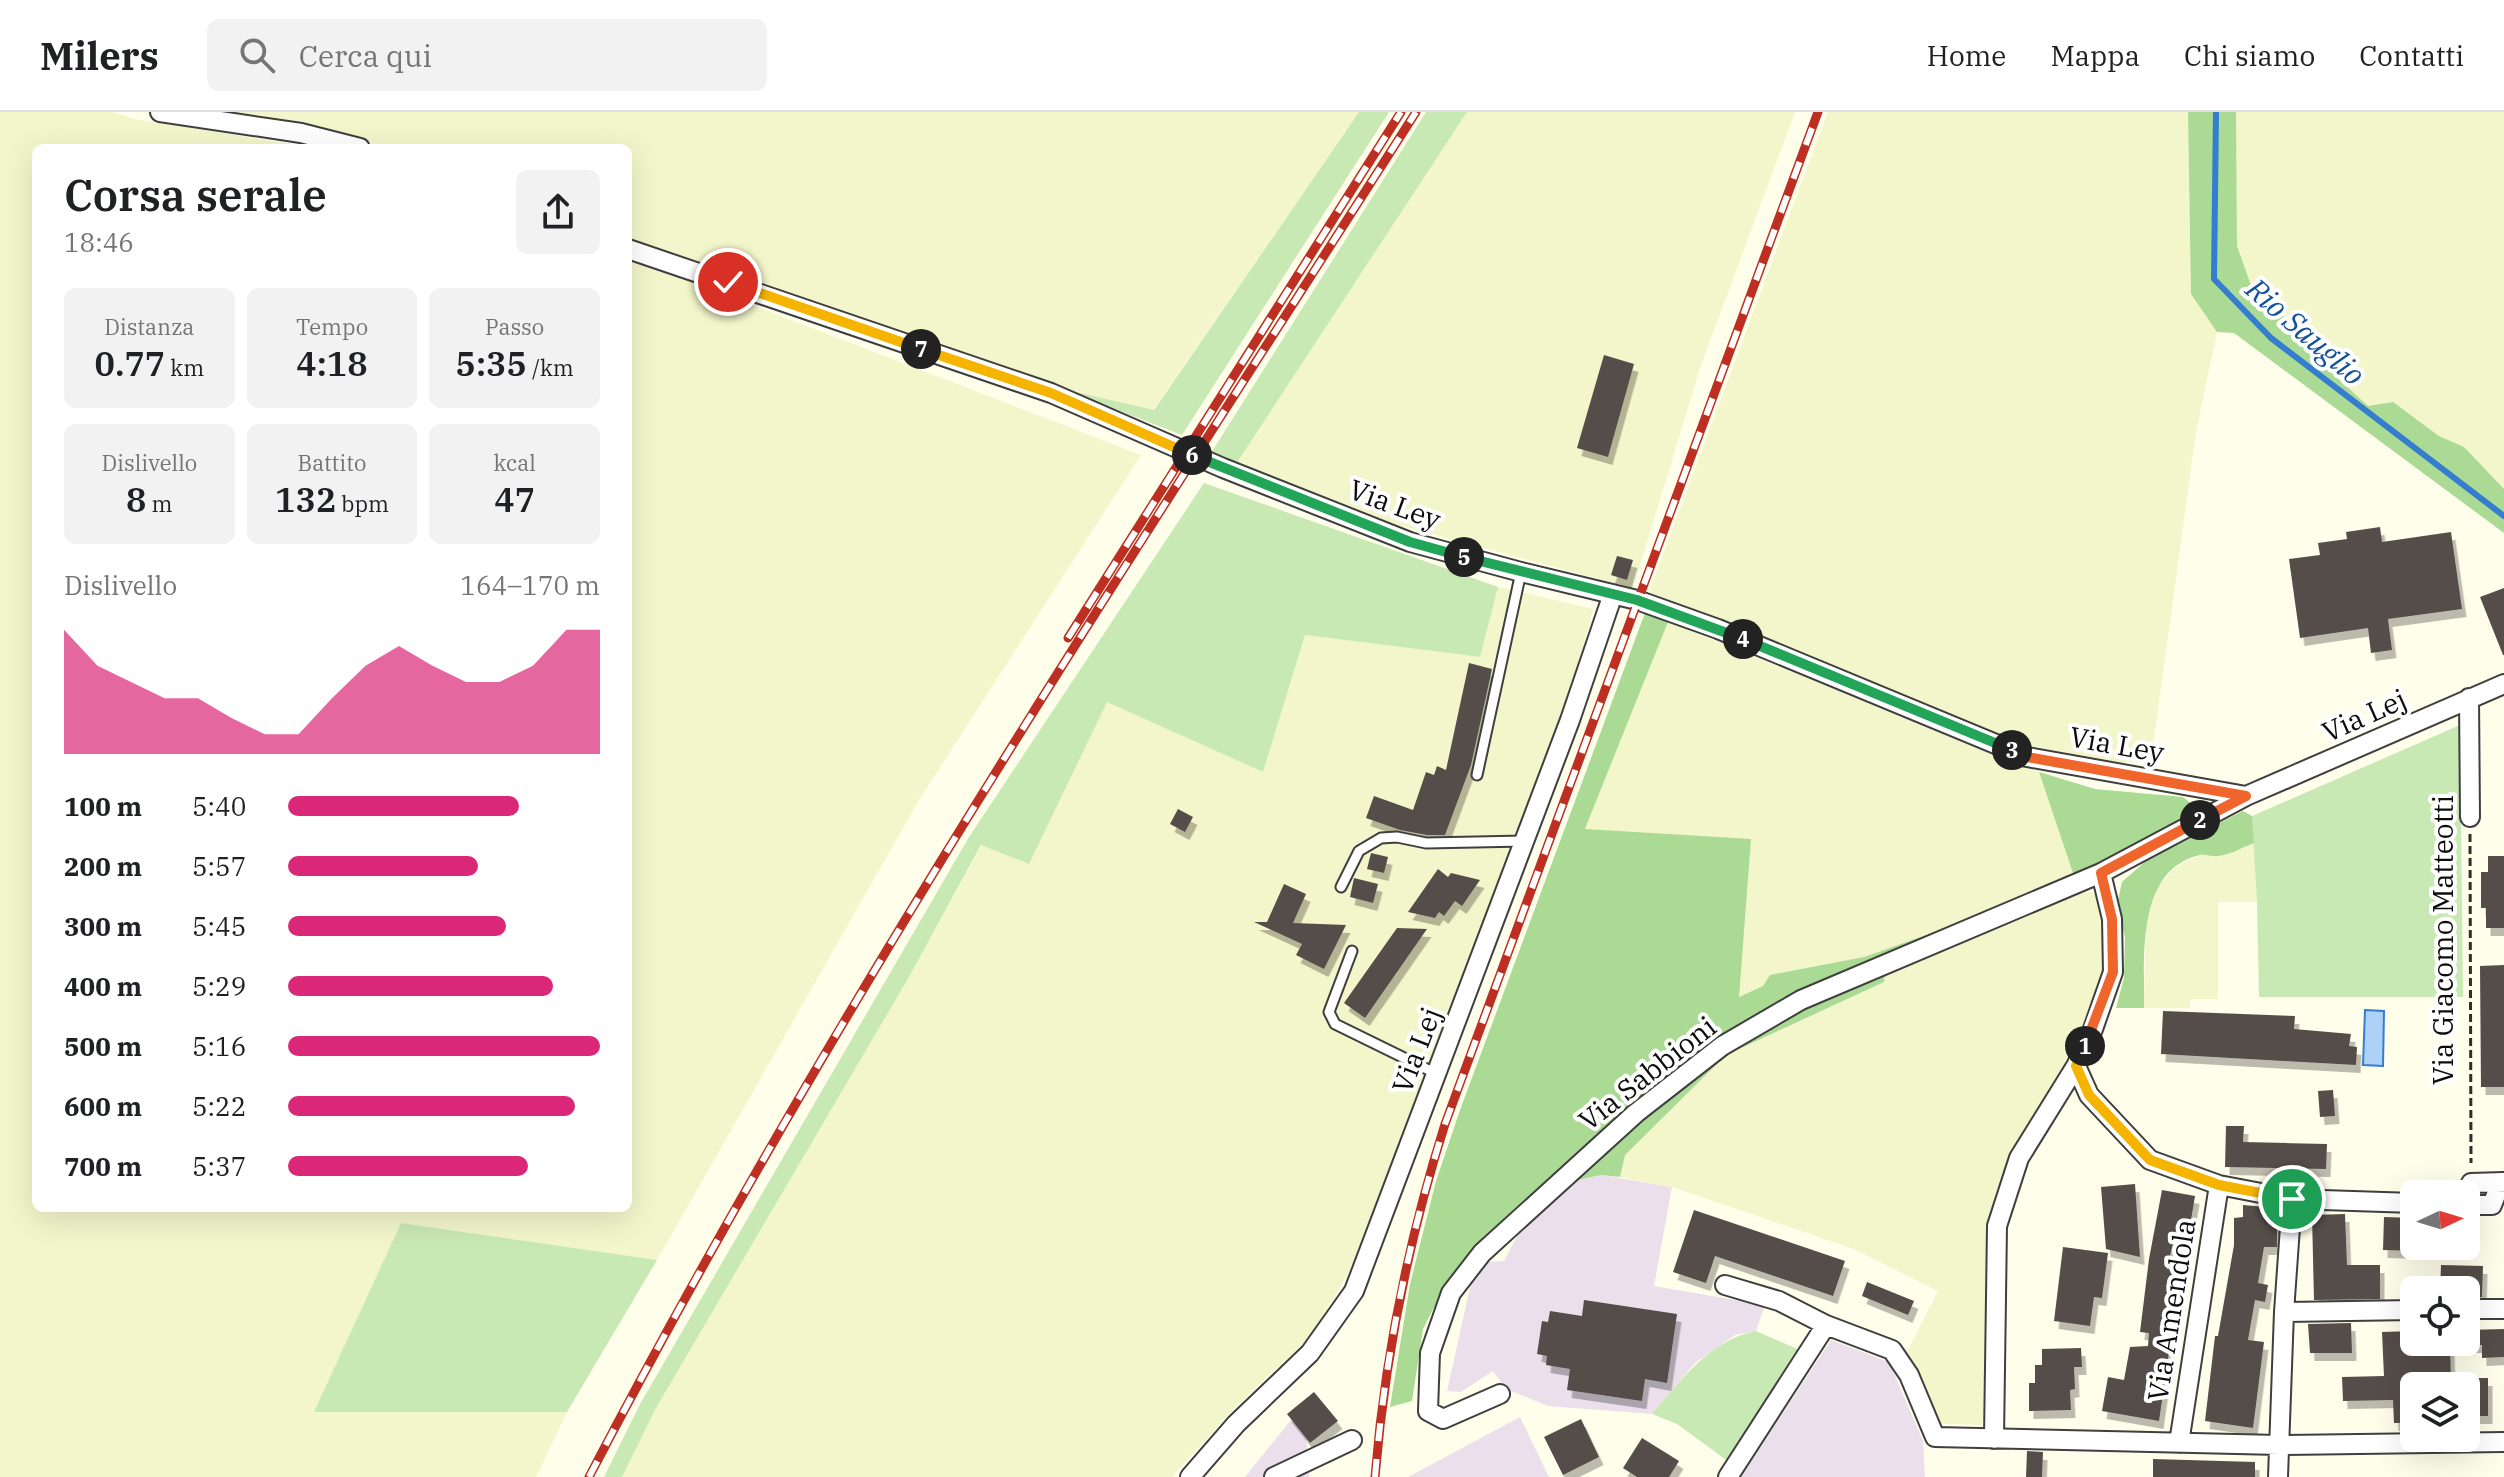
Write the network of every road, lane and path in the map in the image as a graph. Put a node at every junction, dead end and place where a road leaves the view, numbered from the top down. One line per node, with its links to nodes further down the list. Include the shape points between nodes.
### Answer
1 (160, 112): 2 (street)
2 (344, 144)
3 (632, 250): 4 (street, Via Ley, via 1051,393 1410,542)
4 (1521, 572): 5 (street, Via Ley); 8 (lane)
5 (1613, 594): 9 (street, Via Ley, via 1718,629 2027,757); 11 (street, Via Lej)
6 (2504, 684): 7 (street, Via Lej)
7 (2469, 698): 9 (street, Via Lej); 10 (street, Via Giacomo Matteotti)
8 (1477, 775)
9 (2246, 796): 12 (street, Via Lej)
10 (2470, 817): 17 (path, Via Giacomo Matteotti)
11 (1525, 841): 13 (lane, via 1426,843 1381,838 1359,851); 16 (street, Via Lej)
12 (2101, 873): 15 (street, via 2112,919 2113,972); 30 (street, Via Sabbioni, via 1801,1000 1722,1046 1636,1113 1482,1253 1451,1293 1430,1353 1428,1411 1443,1419)
13 (1341, 887)
14 (1352, 951): 16 (lane, via 1329,1012 1335,1024)
15 (2076, 1066): 20 (street, via 2089,1095 2150,1160); 31 (street, via 2019,1158 1997,1226)
16 (1437, 1074): 36 (street, Via Lej, via 1354,1291 1310,1353)
17 (2471, 1180)
18 (2502, 1182): 19 (street); 23 (street, via 2492,1205)
19 (2480, 1183)
20 (2219, 1185): 21 (street); 34 (street, Via Amendola)
21 (2292, 1199): 22 (street); 28 (street)
22 (2400, 1203)
23 (2480, 1205)
24 (1725, 1285): 29 (street, via 1779,1301)
25 (2480, 1309): 26 (street)
26 (2504, 1309)
27 (2400, 1310): 28 (street)
28 (2284, 1312): 35 (street)
29 (1826, 1325): 31 (street, via 1892,1350 1909,1375 1935,1437); 38 (street)
30 (1500, 1394)
31 (1994, 1439): 34 (street)
32 (1352, 1440): 37 (street)
33 (2504, 1442): 35 (street)
34 (2179, 1443): 35 (street)
35 (2279, 1445): 39 (street)
36 (1190, 1477)
37 (1274, 1477)
38 (1728, 1477)
39 (2278, 1477)

